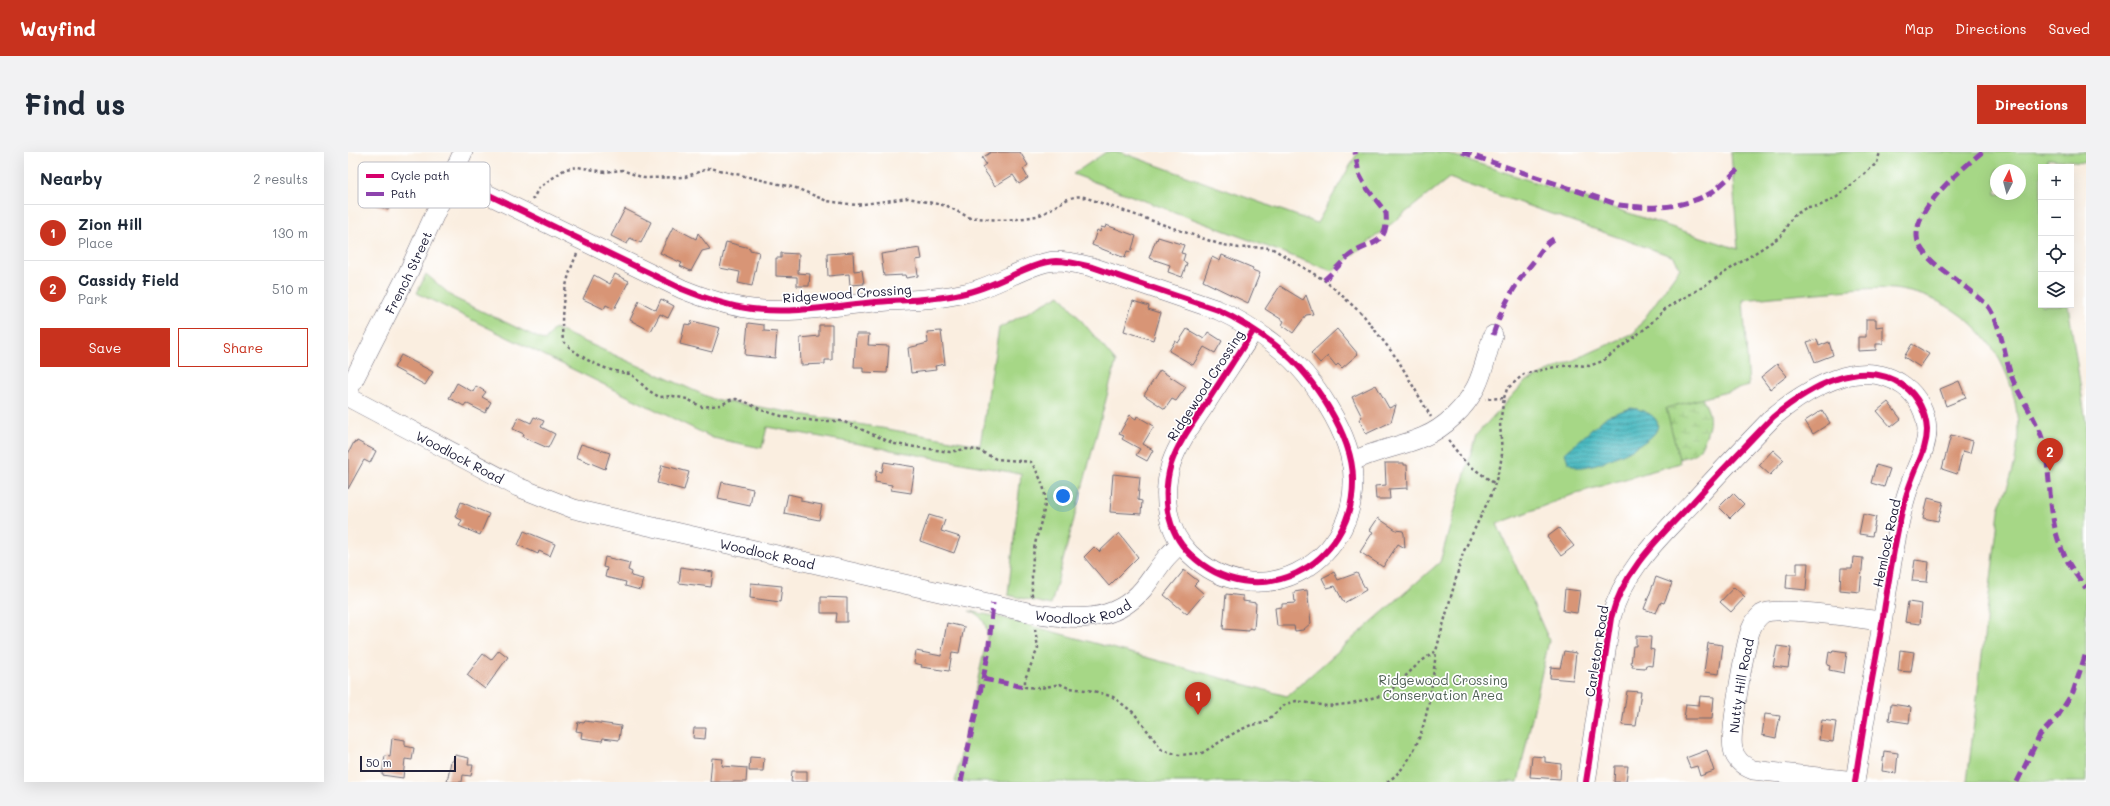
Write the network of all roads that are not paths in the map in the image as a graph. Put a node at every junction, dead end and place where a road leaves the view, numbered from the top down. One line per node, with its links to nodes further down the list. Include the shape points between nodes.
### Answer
1 (463, 152): 2 (street, French Street)
2 (459, 162)
3 (490, 196): 5 (street, Ridgewood Crossing, via 682,289 703,298 751,309 818,307 952,296 981,289 1042,264 1056,261 1092,267 1218,310)
4 (438, 208): 7 (street, French Street)
5 (1254, 330): 9 (street, Ridgewood Crossing, via 1280,349 1315,388 1332,415 1348,448); 11 (street, Ridgewood Crossing, via 1178,448 1172,462 1168,476 1167,508)
6 (1493, 334): 9 (street, via 1476,387 1439,429)
7 (348, 391)
8 (348, 397): 11 (street, Woodlock Road, via 518,487 574,510 1032,613 1067,619 1087,618 1116,610 1143,590 1172,550)
9 (1351, 462): 11 (street, Ridgewood Crossing, via 1352,494 1350,509 1343,526 1326,552 1309,568 1298,574 1266,584 1249,584 1225,578 1210,571)
10 (1693, 502): 12 (street, Hemlock Road, via 1773,417 1806,393 1837,379 1863,374 1879,374 1902,384 1910,390 1922,408 1926,442 1899,523); 14 (street, Carleton Road, via 1642,558 1625,581 1616,600 1607,636)
11 (1181, 544)
12 (1882, 621): 13 (street, Hemlock Road); 13 (street, Nutty Hill Road, via 1768,611 1762,614 1752,627 1746,649 1732,734 1733,749 1739,761 1746,767 1760,771)
13 (1855, 781)
14 (1586, 782)

